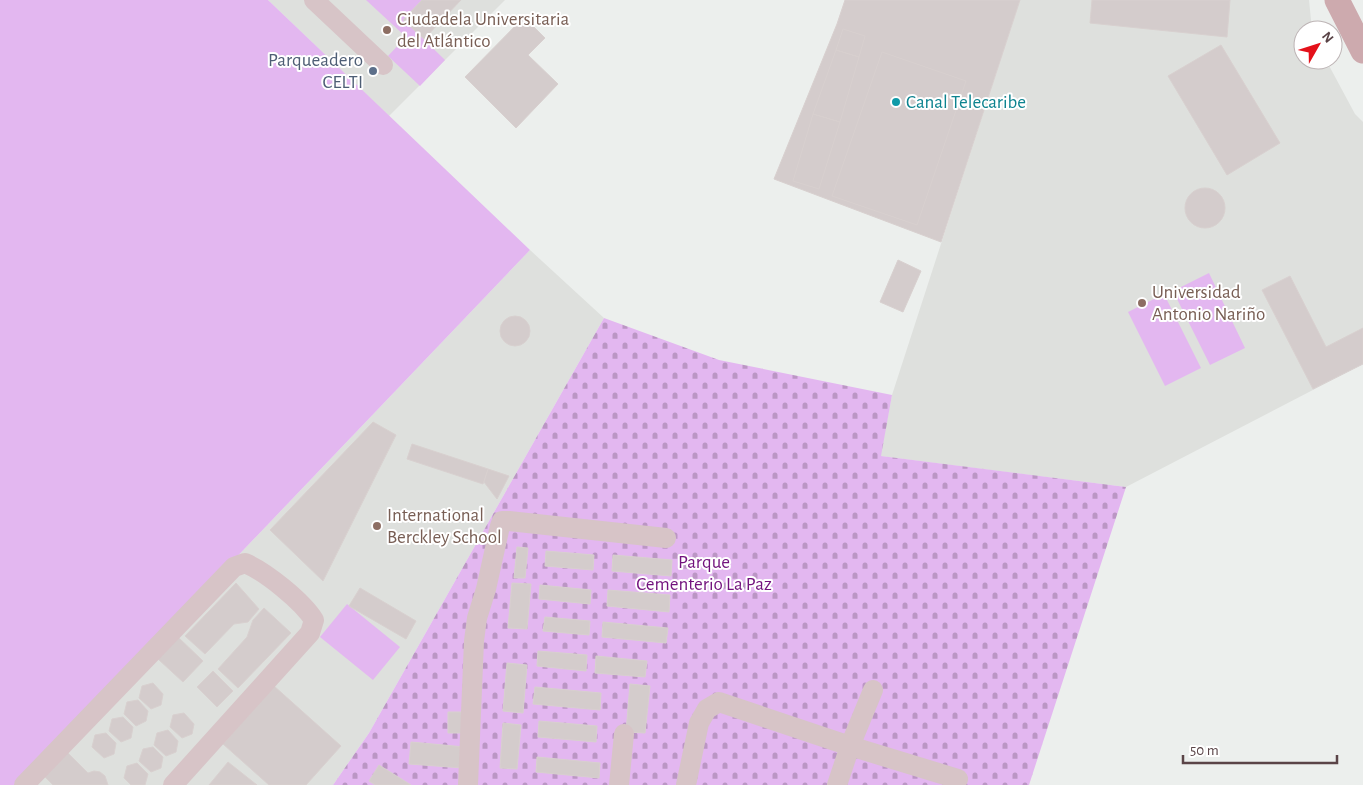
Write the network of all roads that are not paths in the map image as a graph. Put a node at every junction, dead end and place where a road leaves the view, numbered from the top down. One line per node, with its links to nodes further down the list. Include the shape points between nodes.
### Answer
1 (314, 0): 4 (lane)
2 (1336, 0): 3 (main road)
3 (1363, 51)
4 (383, 65)
5 (666, 538): 12 (lane, via 502,521 474,641)
6 (873, 690): 8 (lane)
7 (624, 734): 13 (lane)
8 (850, 746): 9 (lane); 14 (lane, via 718,702 707,709 699,723); 15 (lane)
9 (958, 779)
10 (24, 785): 11 (lane, via 234,567 245,563 258,569 307,609 314,620 310,633)
11 (173, 785)
12 (468, 785)
13 (619, 785)
14 (686, 785)
15 (837, 785)

